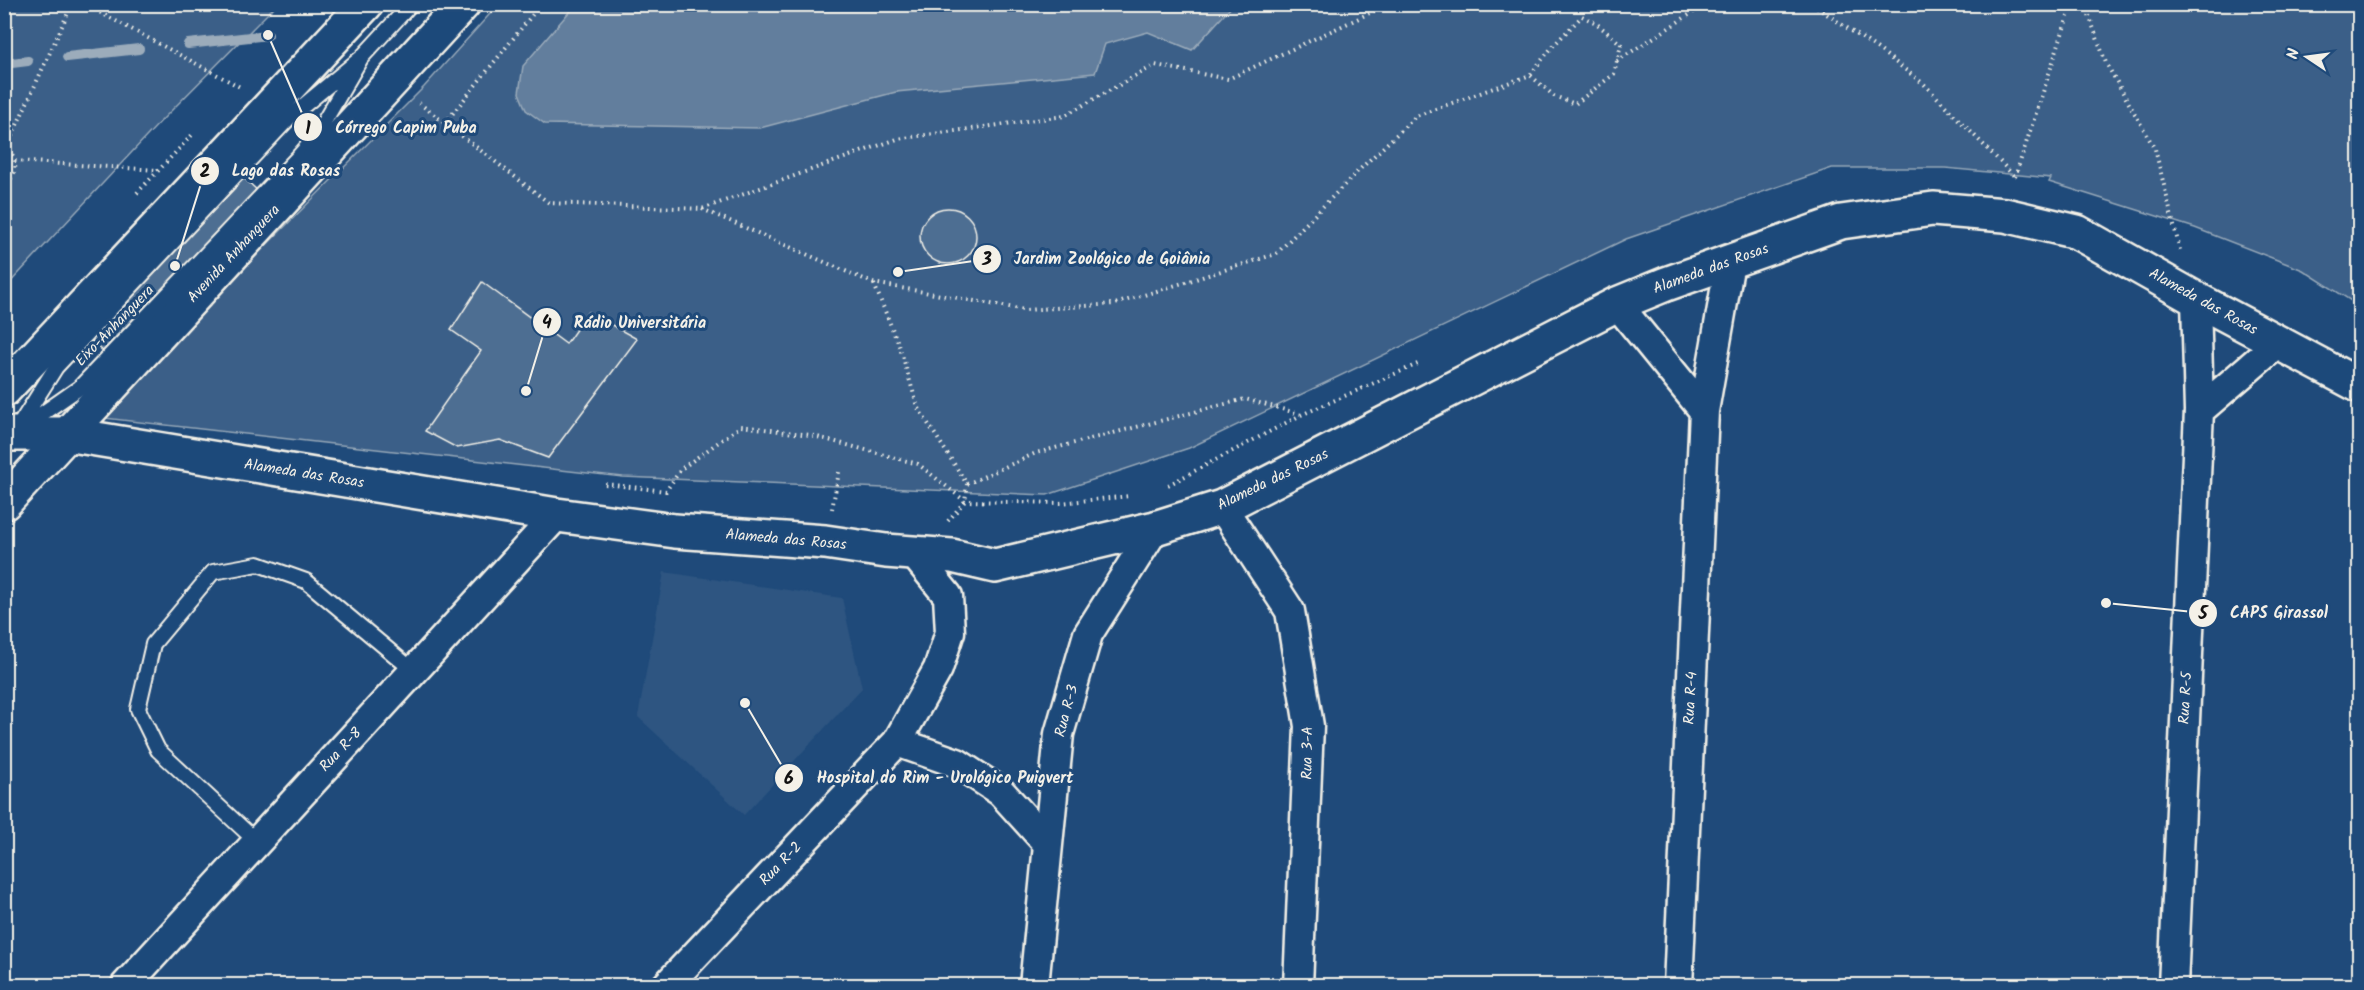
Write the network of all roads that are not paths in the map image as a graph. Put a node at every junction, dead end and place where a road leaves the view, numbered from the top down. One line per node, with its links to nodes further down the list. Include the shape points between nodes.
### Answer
1 (366, 4): 10 (main road)
2 (411, 4): 4 (lane, Eixo-Anhanguera)
3 (464, 4): 13 (main road, Avenida Anhanguera)
4 (360, 58): 14 (lane, Eixo-Anhanguera, via 291,117 56,367); 14 (lane, Eixo-Anhanguera, via 307,148 79,388)
5 (1730, 262): 6 (main road, Alameda das Rosas, via 1841,222 1933,209 2005,215 2077,232); 7 (main road, Alameda das Rosas); 11 (street, Rua R-4)
6 (2196, 299): 8 (main road, Alameda das Rosas); 12 (street, Rua R-5)
7 (1617, 304): 11 (street); 16 (main road, Alameda das Rosas)
8 (2278, 343): 9 (main road, Alameda das Rosas); 12 (street)
9 (2360, 386)
10 (4, 390)
11 (1704, 411): 28 (street, Rua R-4)
12 (2199, 411): 29 (street, Rua R-5)
13 (66, 434): 14 (main road, Alameda das Rosas); 15 (main road, Avenida Anhanguera); 17 (main road, Alameda das Rosas)
14 (8, 437)
15 (4, 503)
16 (1222, 507): 18 (main road, Alameda das Rosas); 27 (street, Rua 3-A, via 1290,611 1310,726)
17 (557, 515): 19 (main road, Alameda das Rosas, via 675,531 825,542); 20 (street, Rua R-8)
18 (1155, 528): 19 (main road, Alameda das Rosas, via 995,566 952,556); 23 (street, Rua R-3, via 1088,634 1059,734)
19 (914, 554): 21 (street, Rua R-2, via 948,597 950,632 938,669)
20 (415, 672): 22 (street, Rua R-8); 22 (lane, via 306,581 258,564 213,572 153,644 138,709 158,750)
21 (897, 742): 23 (street, via 957,764 1001,792); 25 (street, Rua R-2)
22 (256, 841): 24 (street, Rua R-8)
23 (1047, 843): 26 (street, Rua R-3)
24 (125, 986)
25 (666, 986)
26 (1034, 986)
27 (1298, 986)
28 (1678, 986)
29 (2173, 986)

